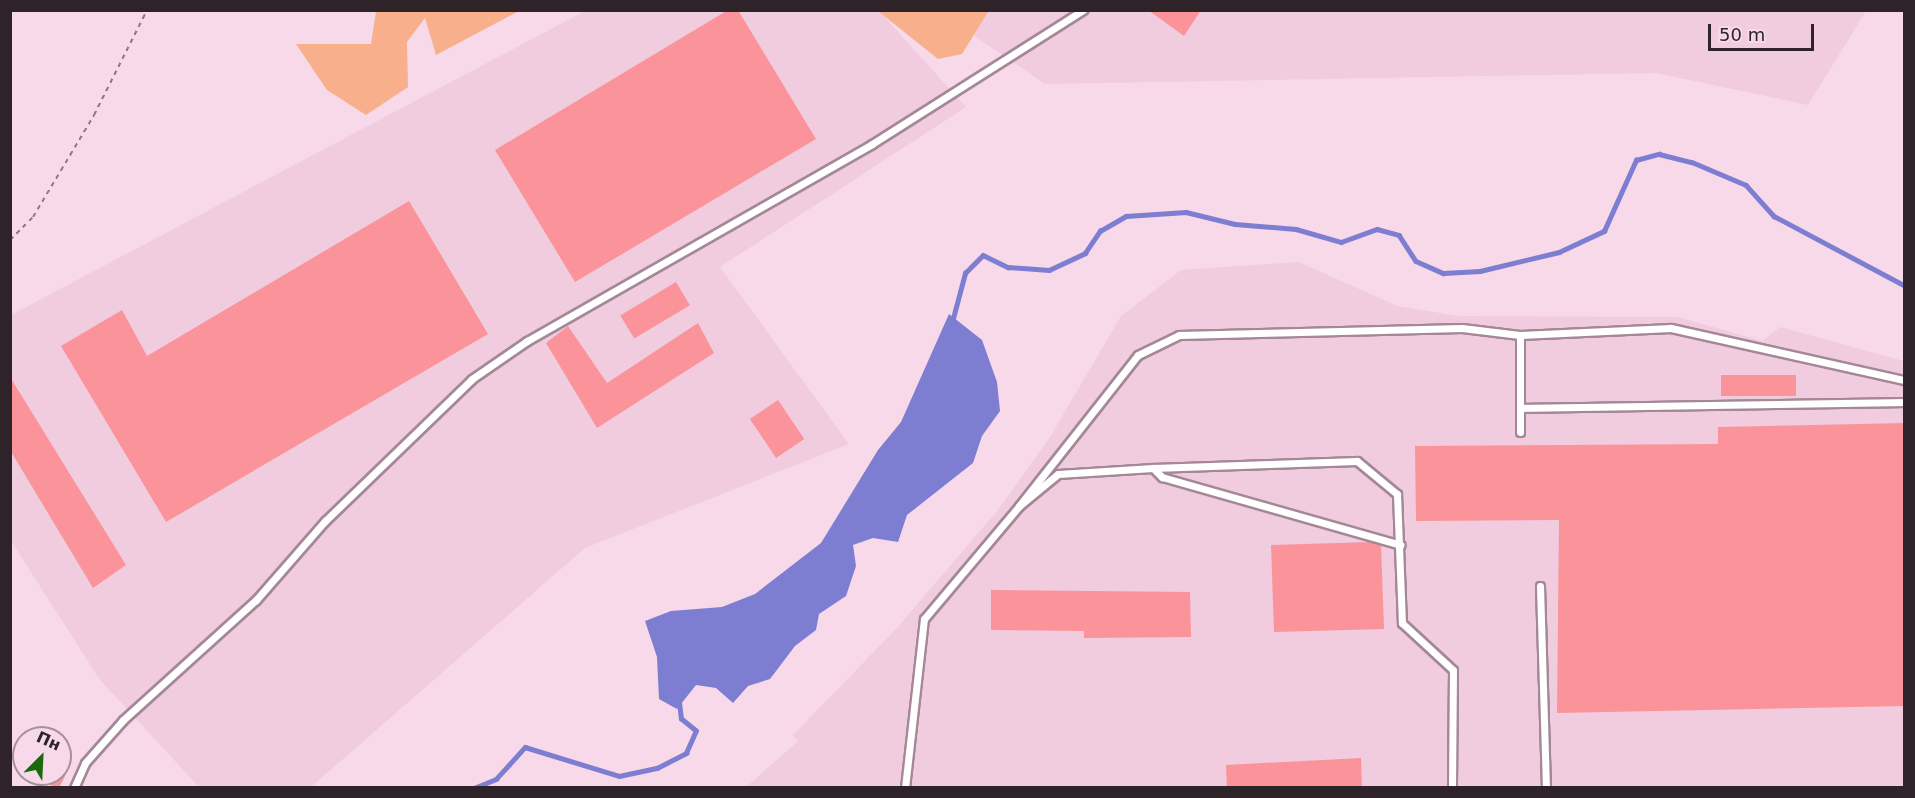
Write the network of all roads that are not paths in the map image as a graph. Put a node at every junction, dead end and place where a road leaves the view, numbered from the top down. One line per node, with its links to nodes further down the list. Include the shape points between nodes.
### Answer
1 (1083, 10): 11 (lane, via 872,144 527,341 472,379 326,521 256,600 123,720 86,763)
2 (1520, 335): 3 (lane, via 1671,328); 5 (lane); 8 (lane, via 1462,328 1228,332 1159,340 1116,380)
3 (1905, 380)
4 (1905, 402): 5 (lane)
5 (1520, 408): 6 (lane)
6 (1520, 432)
7 (1153, 468): 8 (lane, via 1059,474); 9 (lane, via 1162,477); 9 (lane, via 1357,461 1397,494)
8 (1019, 506): 12 (lane, via 924,619)
9 (1401, 545): 13 (lane, via 1402,623 1453,670)
10 (1539, 586): 14 (lane)
11 (74, 788)
12 (905, 788)
13 (1452, 788)
14 (1546, 788)

